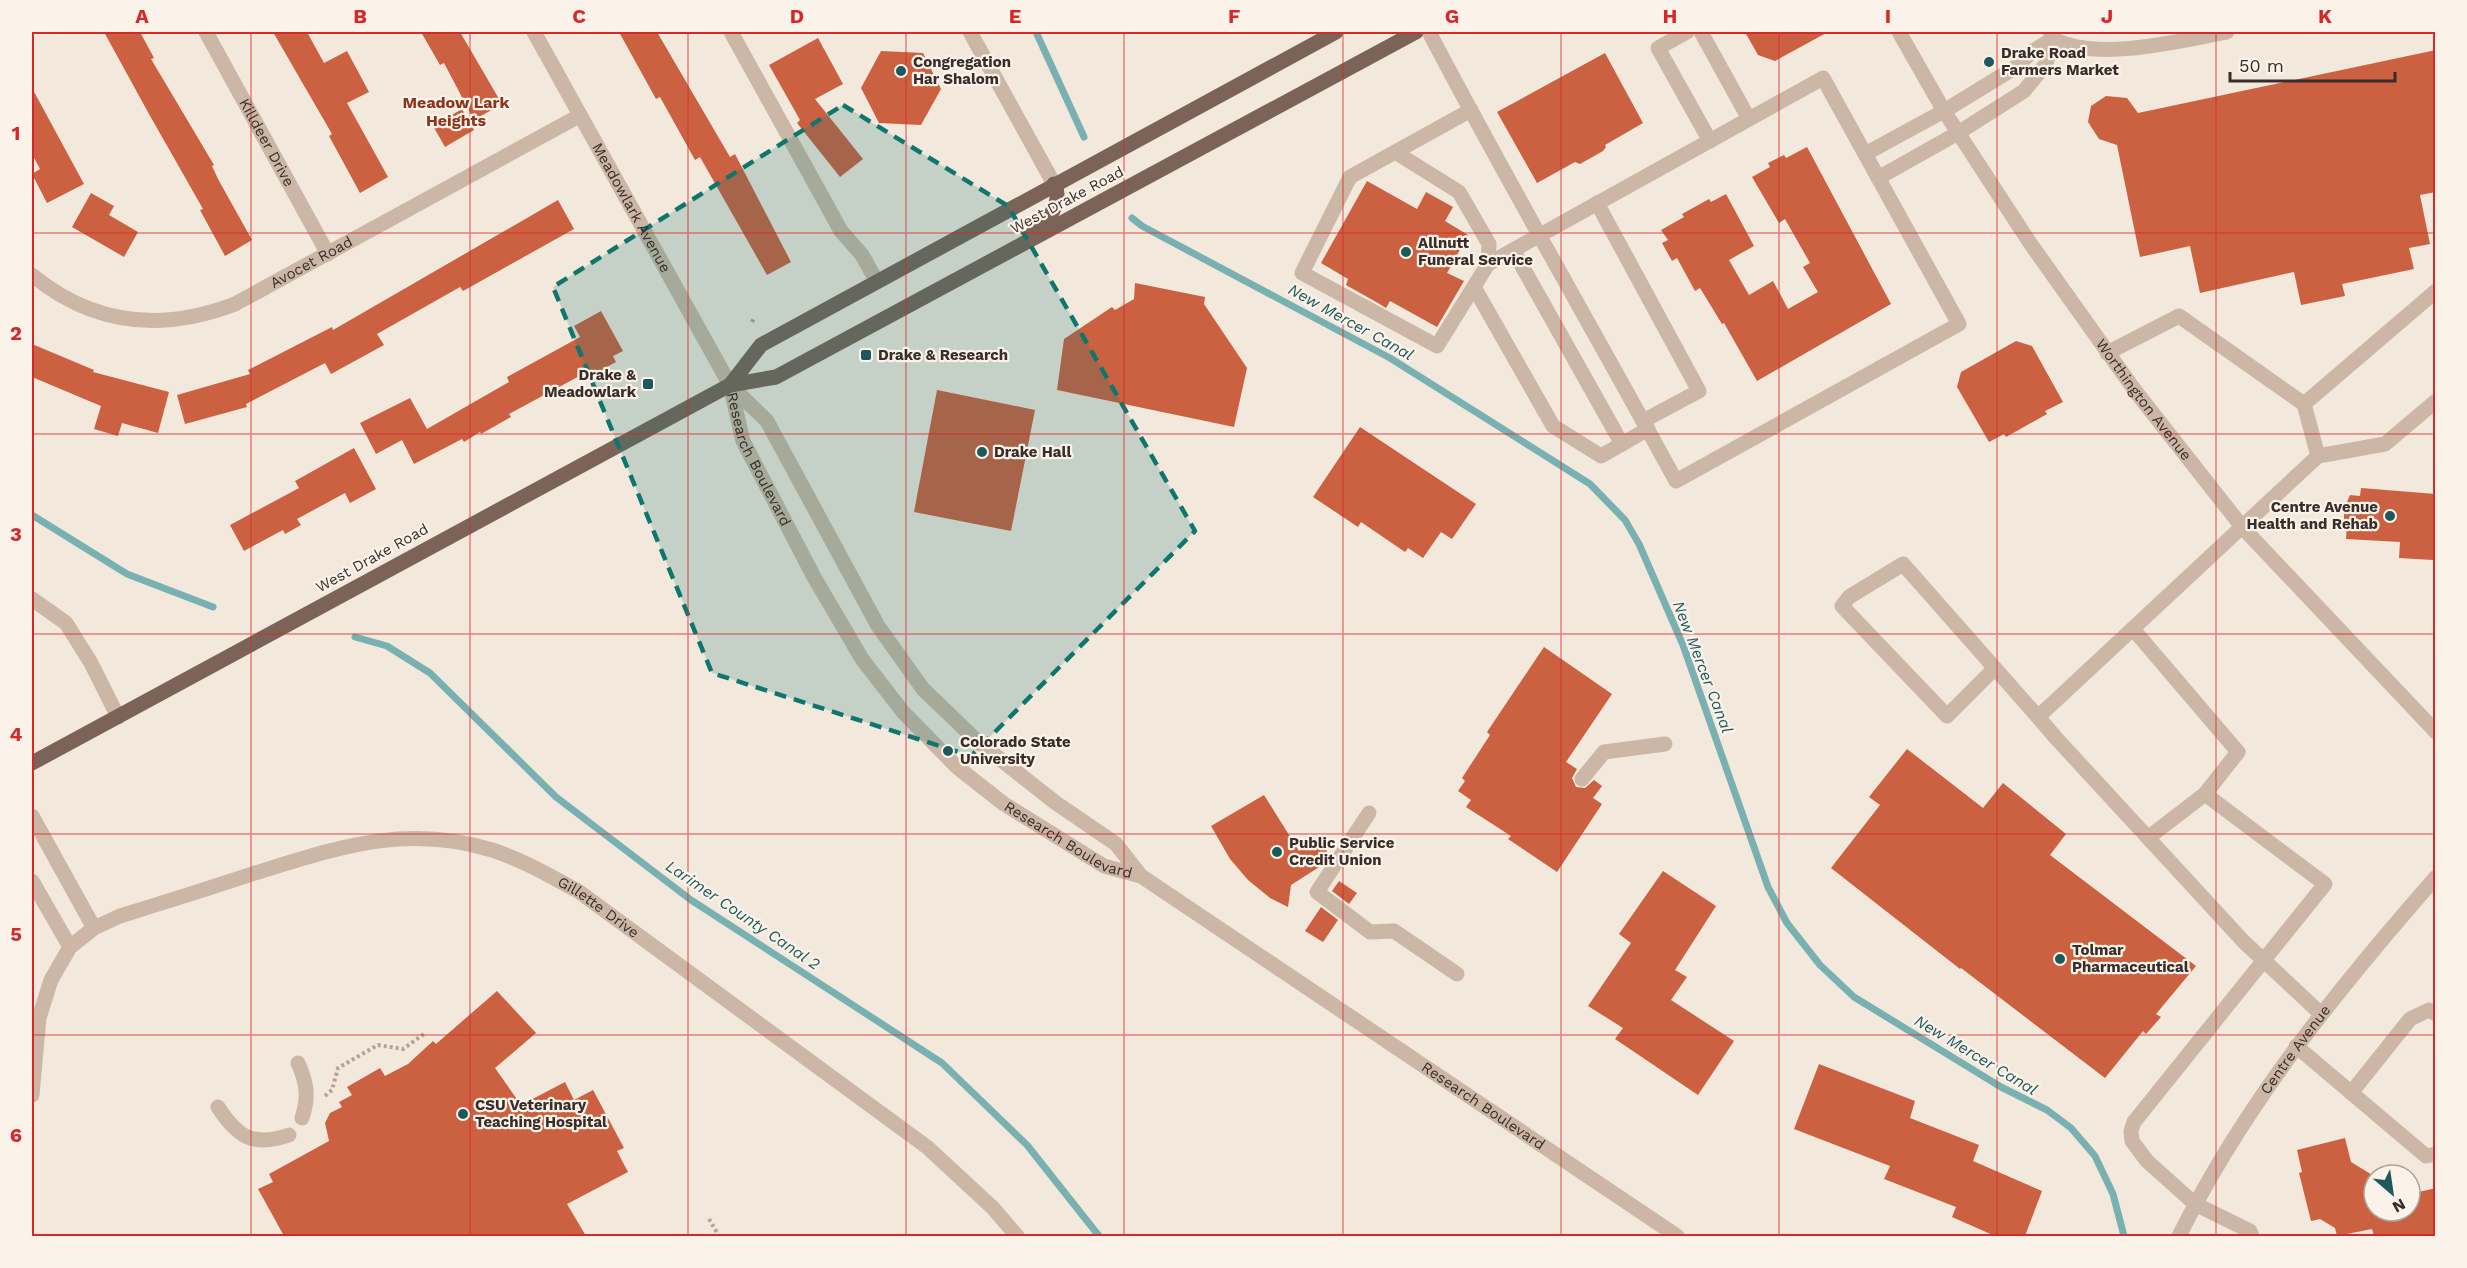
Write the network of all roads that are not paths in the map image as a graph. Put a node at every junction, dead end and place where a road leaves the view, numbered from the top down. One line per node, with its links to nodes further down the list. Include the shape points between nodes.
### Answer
1 (206, 32): 27 (street, Killdeer Drive)
2 (534, 32): 15 (street, Meadowlark Avenue)
3 (730, 32): 30 (street, via 841,231 862,255)
4 (970, 32): 22 (street)
5 (1336, 32): 22 (main road, West Drake Road)
6 (1416, 32): 26 (main road, West Drake Road)
7 (1429, 32): 13 (street)
8 (1687, 32): 18 (street, via 1658,48)
9 (1701, 32): 16 (street)
10 (1899, 32): 14 (street, Worthington Avenue)
11 (2227, 32): 12 (street, via 2131,49 2067,46)
12 (2051, 35): 14 (street, via 2016,67); 17 (street, via 2046,64 2025,91)
13 (1471, 110): 19 (street); 24 (street)
14 (1944, 111): 17 (street, Worthington Avenue); 20 (street)
15 (579, 116): 27 (street, Avocet Road); 34 (street, Meadowlark Avenue)
16 (1749, 119): 18 (street); 20 (street, via 1823,78)
17 (1958, 133): 21 (street); 33 (street, Worthington Avenue)
18 (1710, 141): 23 (street)
19 (1395, 152): 28 (street, via 1459,192 1489,244); 31 (street, via 1350,177 1302,273 1437,345)
20 (1865, 154): 21 (street)
21 (1878, 178): 37 (street, via 1959,324 1676,481)
22 (1054, 184): 26 (main road, via 1057,202 1051,214 1039,229); 30 (main road, West Drake Road)
23 (1597, 203): 24 (street); 37 (street, via 1699,391)
24 (1540, 234): 25 (street); 37 (street)
25 (1514, 250): 28 (street); 38 (street)
26 (1009, 252): 34 (main road, West Drake Road, via 776,377)
27 (328, 254): 29 (street, Avocet Road, via 235,304 201,316 164,321 105,315 74,303)
28 (1488, 264): 31 (street)
29 (32, 274)
30 (876, 280): 34 (main road, West Drake Road, via 761,345)
31 (1474, 288): 38 (street, via 1553,426 1601,456)
32 (2436, 291): 36 (street)
33 (2107, 353): 36 (street, via 2179,316); 40 (street, Worthington Avenue)
34 (730, 385): 44 (main road, West Drake Road); 54 (street, Research Boulevard, via 767,421 878,626 923,689 977,741 1116,844); 54 (street, Research Boulevard, via 742,441 862,659 903,712 957,767 1004,804 1104,866)
35 (2436, 401): 39 (street, via 2385,444)
36 (2304, 404): 39 (street)
37 (1646, 425): 38 (street)
38 (1622, 444)
39 (2318, 456): 40 (street)
40 (2243, 528): 42 (street); 46 (street, Worthington Avenue)
41 (32, 599): 44 (street, via 66,623)
42 (2133, 629): 45 (street); 50 (street, via 2238,752)
43 (1995, 668): 43 (street, via 1904,564 1849,597 1842,606 1947,716); 45 (street)
44 (118, 717): 48 (main road, West Drake Road)
45 (2038, 717): 53 (street)
46 (2436, 732)
47 (1665, 744): 49 (street, via 1604,753)
48 (32, 763)
49 (1582, 779)
50 (2205, 794): 53 (street); 59 (street, via 2325,884)
51 (1369, 813): 60 (street, via 1317,892 1370,932 1394,931)
52 (32, 816): 57 (street)
53 (2149, 837): 59 (street)
54 (1141, 876): 72 (street, Research Boulevard)
55 (2436, 877): 61 (street, Centre Avenue)
56 (32, 881): 58 (street)
57 (94, 928): 58 (street, Gillette Drive); 73 (street, Gillette Drive, via 120,916 339,847 381,839 436,840 490,850 528,864 578,891 822,1067 927,1147 993,1208)
58 (70, 947): 66 (street, via 51,980 39,1018)
59 (2262, 959): 61 (street); 71 (street, via 2134,1122 2131,1131 2141,1156)
60 (1457, 974)
61 (2320, 1013): 63 (street, Centre Avenue)
62 (2436, 1014): 65 (street, via 2429,1010 2410,1019)
63 (2296, 1046): 65 (street); 71 (street, Centre Avenue, via 2242,1122)
64 (298, 1063): 68 (street, via 306,1081 307,1103)
65 (2351, 1092): 70 (street, via 2426,1156)
66 (32, 1095)
67 (218, 1107): 69 (street, via 228,1123 255,1141)
68 (302, 1118)
69 (289, 1135)
70 (2436, 1154)
71 (2195, 1204): 74 (street, Centre Avenue); 75 (street, via 2250,1231)
72 (1671, 1235)
73 (1017, 1236)
74 (2179, 1236)
75 (2252, 1236)

